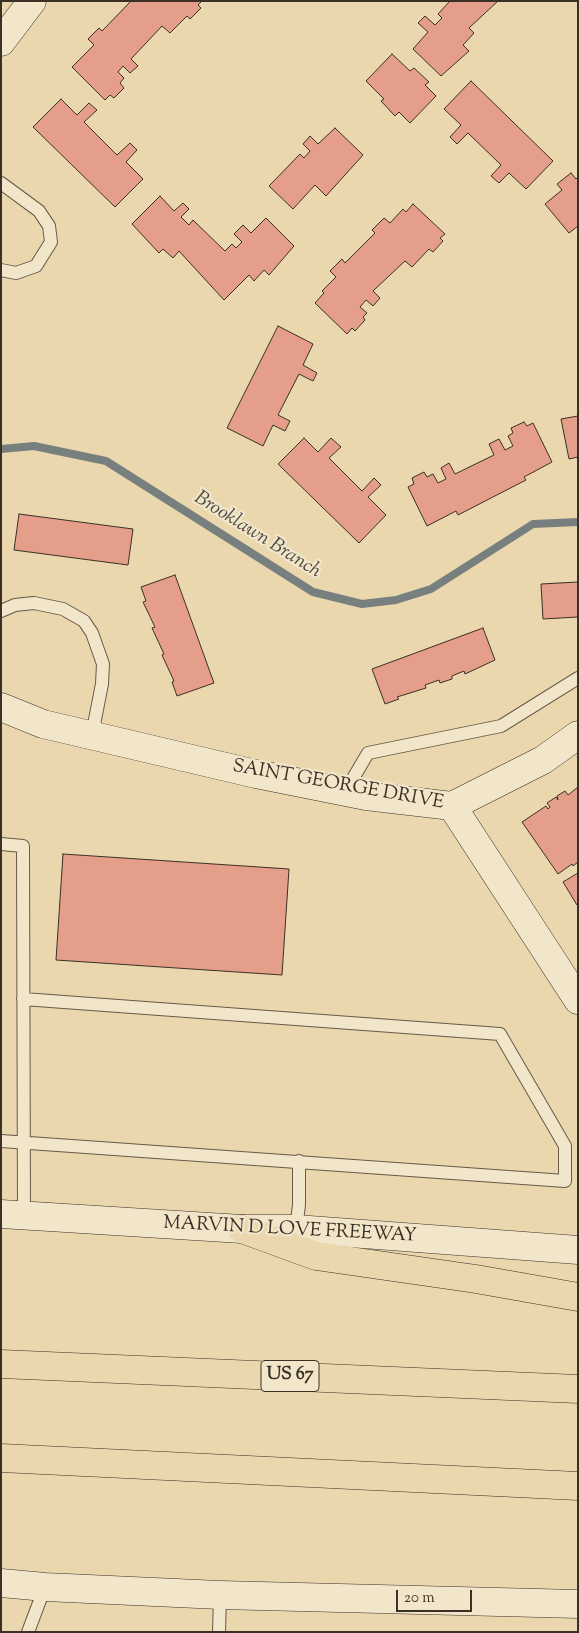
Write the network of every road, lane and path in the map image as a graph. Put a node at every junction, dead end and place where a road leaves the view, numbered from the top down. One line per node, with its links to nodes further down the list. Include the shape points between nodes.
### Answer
1 (32, 1): 2 (main road)
2 (1, 42)
3 (1, 183): 4 (lane, via 39,211 49,226 51,242 36,266 16,273)
4 (1, 270)
5 (1, 611): 8 (lane, via 15,605 34,603 63,609 84,621 103,664)
6 (578, 678): 10 (lane, via 501,726 368,754)
7 (1, 707): 8 (main road, SAINT GEORGE DRIVE, via 43,724)
8 (92, 735): 10 (main road, SAINT GEORGE DRIVE)
9 (578, 736): 11 (main road, via 543,760)
10 (345, 792): 11 (main road, SAINT GEORGE DRIVE)
11 (452, 806): 14 (main road, SAINT GEORGE DRIVE)
12 (1, 844): 13 (lane, via 23,846)
13 (23, 999): 16 (lane); 17 (lane, via 500,1034 565,1146 565,1181)
14 (578, 1000)
15 (1, 1141): 16 (lane)
16 (23, 1142): 17 (lane); 18 (lane)
17 (300, 1161): 20 (lane)
18 (13, 1214): 19 (main road, MARVIN D LOVE FREEWAY)
19 (242, 1229): 20 (main road, MARVIN D LOVE FREEWAY); 22 (highway, via 316,1256)
20 (296, 1229): 21 (main road, MARVIN D LOVE FREEWAY)
21 (578, 1250)
22 (578, 1297)
23 (1, 1364): 24 (highway, US 67)
24 (578, 1390)
25 (1, 1458): 26 (highway)
26 (539, 1484): 27 (highway); 28 (highway)
27 (578, 1486)
28 (578, 1496)
29 (1, 1583): 30 (main road)
30 (46, 1587): 31 (main road); 33 (lane)
31 (220, 1595): 32 (main road); 34 (lane)
32 (578, 1604)
33 (28, 1632)
34 (219, 1632)

